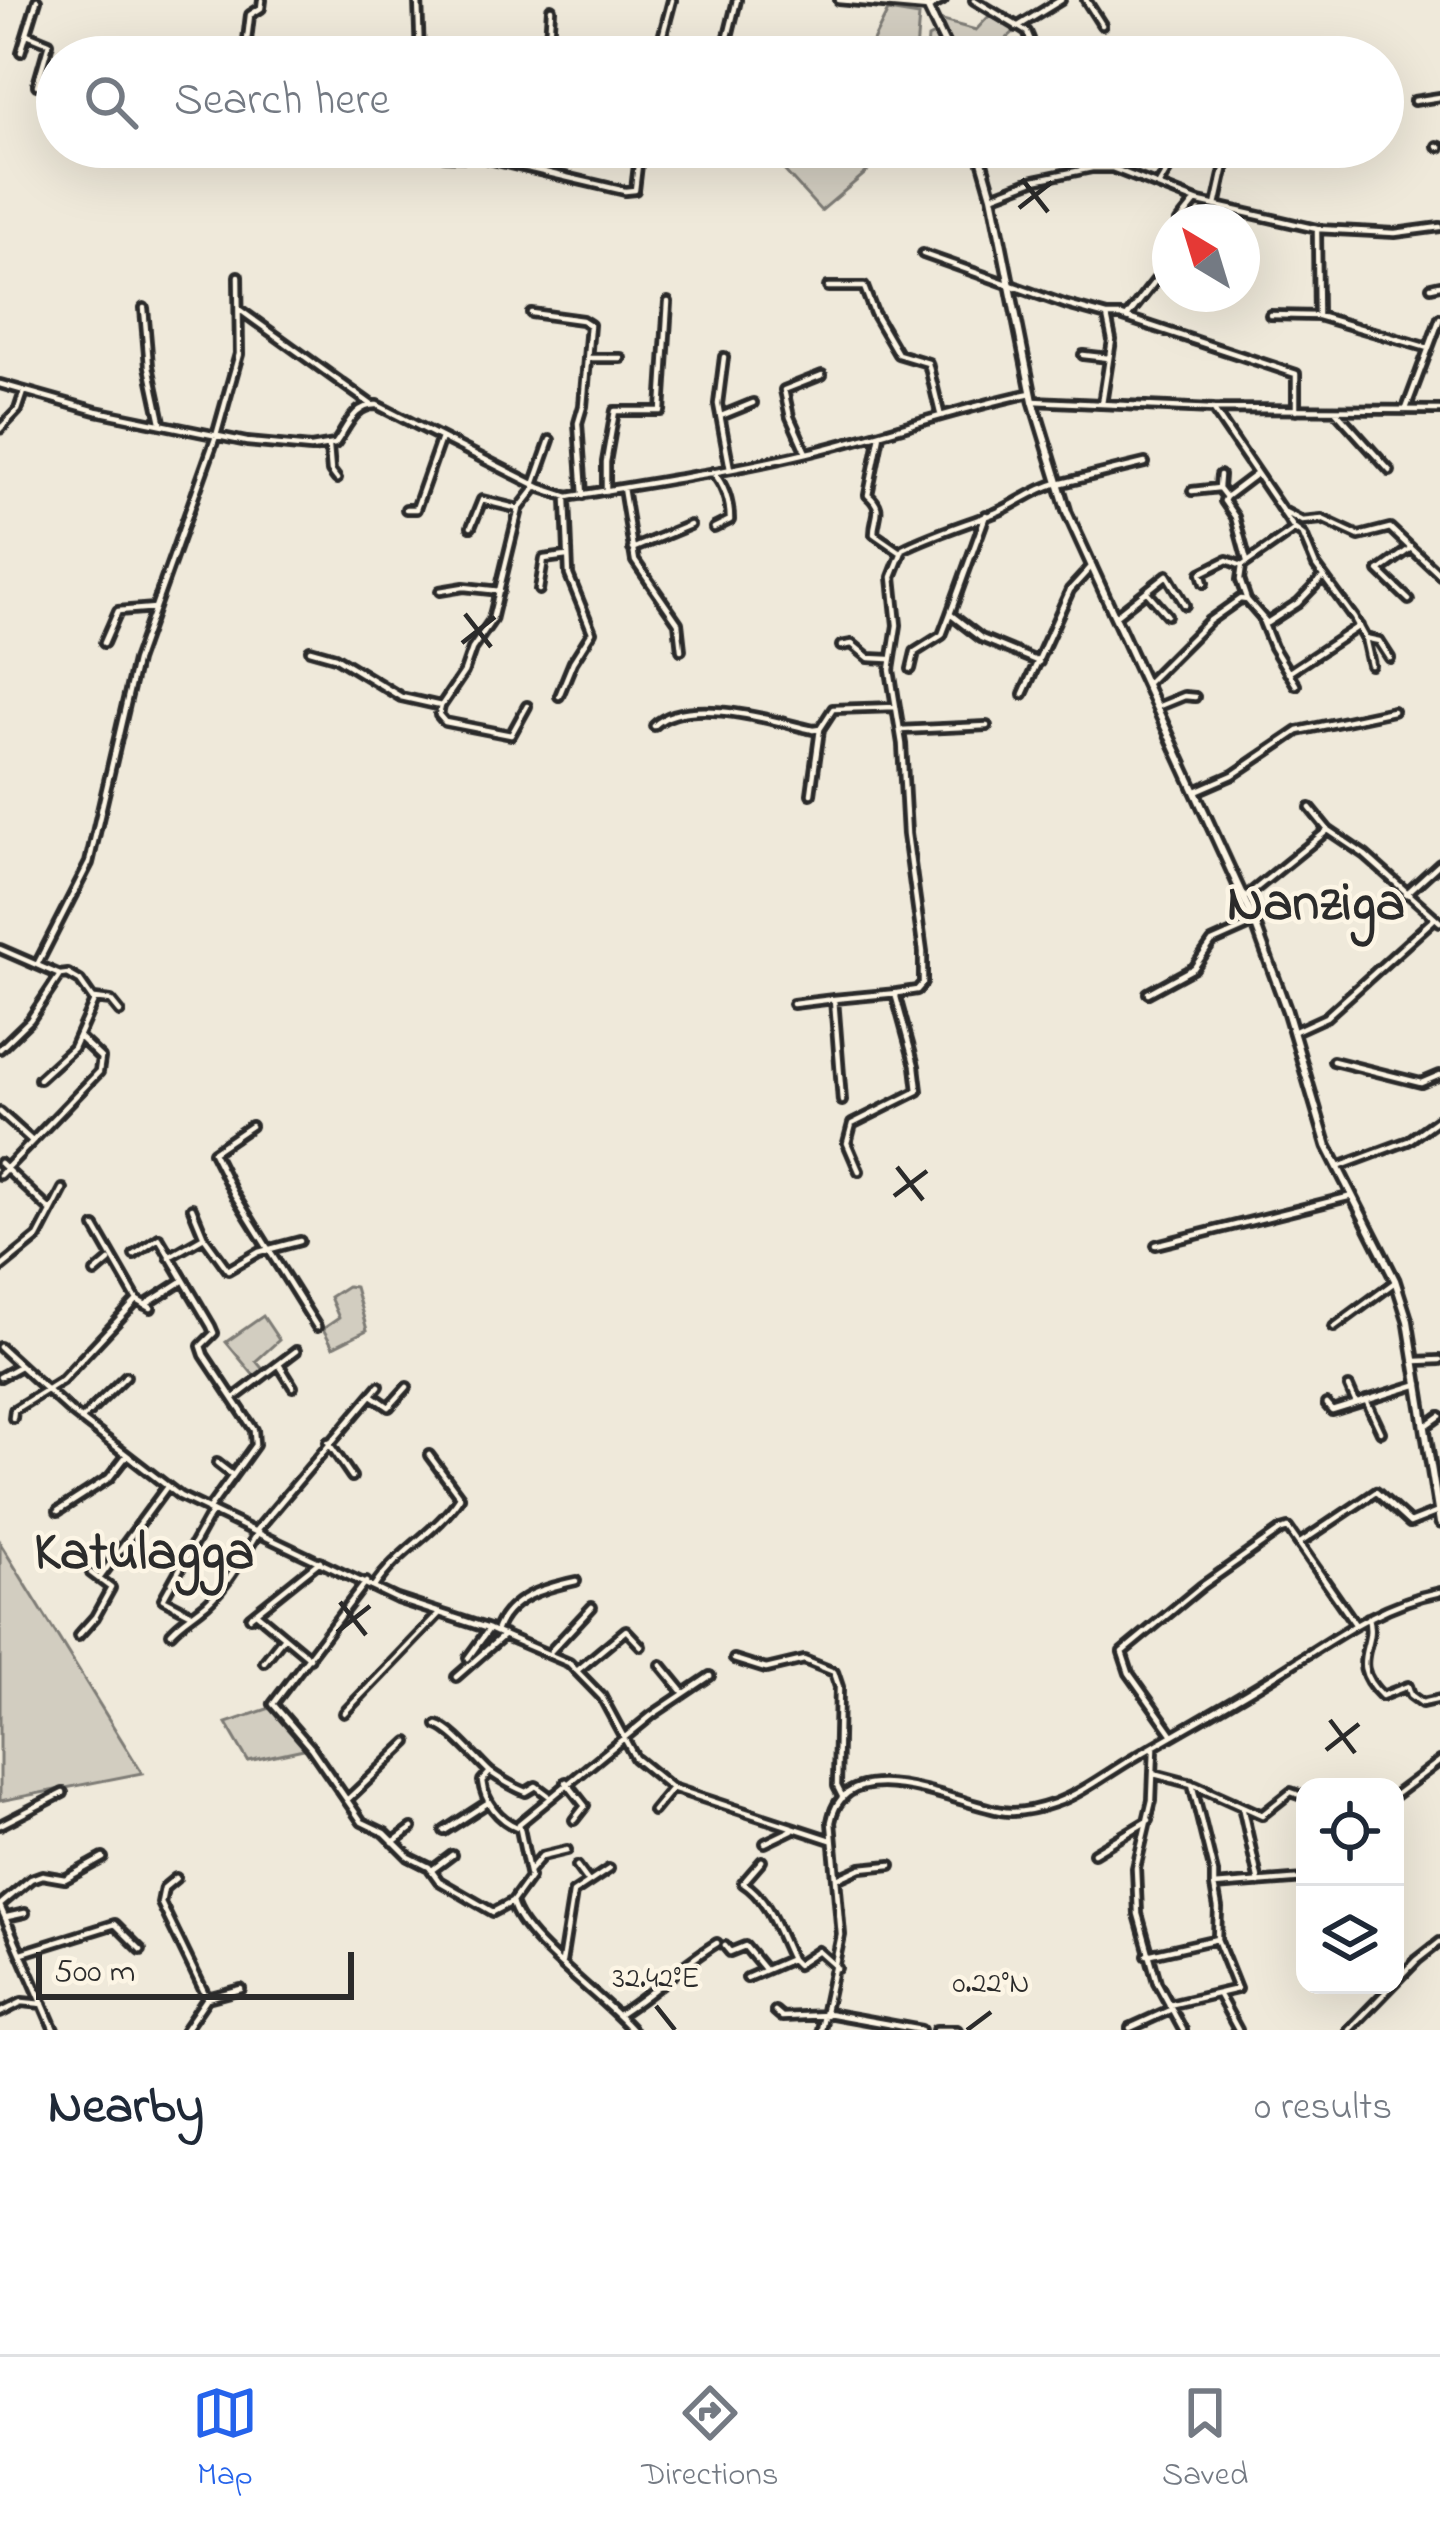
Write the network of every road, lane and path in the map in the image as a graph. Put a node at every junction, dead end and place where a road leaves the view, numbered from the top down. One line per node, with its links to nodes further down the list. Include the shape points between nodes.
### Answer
1 (38, 0): 16 (street)
2 (262, 0): 17 (street)
3 (418, 0): 18 (street)
4 (672, 0): 20 (street)
5 (737, 0): 21 (street)
6 (839, 0): 11 (street)
7 (943, 0): 12 (street)
8 (974, 0): 15 (street)
9 (1061, 0): 15 (street)
10 (1085, 0): 14 (street)
11 (855, 1): 12 (street)
12 (926, 4): 22 (street)
13 (550, 9): 19 (street)
14 (1102, 26)
15 (1016, 27): 23 (street)
16 (27, 34): 24 (street); 25 (street)
17 (248, 36)
18 (419, 36)
19 (551, 36)
20 (663, 36)
21 (728, 36)
22 (942, 36)
23 (1028, 36)
24 (36, 38)
25 (21, 52)
26 (1440, 97): 27 (street)
27 (1414, 101)
28 (527, 168): 29 (street, via 625,191 635,190)
29 (637, 168)
30 (984, 168): 35 (street)
31 (1094, 168): 34 (street); 35 (street)
32 (1169, 168): 34 (street)
33 (1224, 168): 39 (street)
34 (1158, 186): 36 (street)
35 (992, 196): 45 (street)
36 (1196, 201): 37 (street); 38 (street)
37 (1194, 204)
38 (1208, 204)
39 (1216, 204)
40 (1260, 216): 42 (street)
41 (1440, 227): 42 (street)
42 (1317, 229): 56 (street)
43 (923, 254): 45 (street)
44 (238, 276): 52 (street)
45 (1007, 282): 55 (street); 68 (street)
46 (1152, 285): 57 (street)
47 (1440, 285): 49 (street)
48 (828, 286): 77 (street, via 864,287 898,354 928,363)
49 (1431, 287)
50 (668, 302): 98 (street, via 661,411 615,411)
51 (144, 308): 79 (street)
52 (238, 309): 71 (street); 82 (street, via 239,353)
53 (531, 314): 62 (street, via 588,321)
54 (1270, 315): 56 (street)
55 (1107, 316): 57 (street); 64 (street)
56 (1318, 316): 59 (street)
57 (1127, 317): 74 (street, via 1296,374)
58 (1440, 318): 59 (street)
59 (1428, 348): 72 (street)
60 (1083, 355): 64 (street)
61 (724, 357): 78 (street)
62 (586, 358): 63 (street); 100 (street, via 578,423)
63 (621, 358)
64 (1109, 358): 70 (street)
65 (822, 374): 86 (street, via 784,390)
66 (0, 384): 67 (street)
67 (24, 392): 79 (street); 80 (street)
68 (1032, 397): 70 (street); 77 (street); 94 (street)
69 (753, 404): 78 (street)
70 (1102, 404): 73 (street)
71 (372, 405): 83 (street); 85 (street)
72 (1406, 409): 75 (street); 76 (street)
73 (1213, 410): 74 (street); 92 (street)
74 (1296, 410): 75 (street)
75 (1335, 410): 89 (street)
76 (1440, 410)
77 (940, 413): 81 (street)
78 (721, 416): 88 (street)
79 (160, 422): 82 (street)
80 (0, 429)
81 (880, 435): 86 (street); 113 (street, via 868,483 880,514 874,534)
82 (216, 436): 85 (street); 127 (street)
83 (441, 438): 95 (street); 103 (street, via 416,509)
84 (550, 440): 95 (street)
85 (329, 447): 93 (street)
86 (806, 453): 88 (street)
87 (1145, 463): 94 (street)
88 (730, 469): 90 (street)
89 (1390, 471)
90 (713, 472): 96 (street); 109 (street, via 730,515)
91 (1220, 475): 97 (street)
92 (1255, 475): 101 (street); 105 (street)
93 (337, 478)
94 (1058, 483): 106 (street); 116 (street)
95 (536, 485): 102 (street); 104 (street)
96 (623, 488): 98 (street); 112 (street)
97 (1220, 488): 99 (street); 101 (street)
98 (606, 491): 100 (street)
99 (1192, 491)
100 (583, 495): 102 (street)
101 (1226, 496): 115 (street)
102 (566, 497): 114 (street)
103 (406, 509)
104 (519, 509): 108 (street, via 484,499); 122 (street)
105 (1285, 512): 110 (street); 111 (street, via 1359,536 1390,527)
106 (986, 515): 113 (street); 128 (street)
107 (690, 525): 112 (street)
108 (471, 527)
109 (714, 528)
110 (1295, 529): 115 (street); 118 (street)
111 (1411, 548): 117 (street); 125 (street, via 1379,571)
112 (632, 549): 137 (street, via 678,623)
113 (902, 553): 139 (street, via 892,577 897,626)
114 (567, 556): 120 (street, via 546,556); 147 (street, via 592,632)
115 (1245, 564): 119 (street, via 1227,560 1201,573); 124 (street)
116 (1092, 566): 129 (street); 140 (street, via 1070,590)
117 (1440, 575)
118 (1323, 577): 131 (street); 132 (street)
119 (1204, 583)
120 (539, 590)
121 (440, 591): 122 (street)
122 (500, 591): 149 (street, via 492,620)
123 (1148, 592): 126 (street, via 1167,575); 129 (street); 130 (street)
124 (1244, 596): 131 (street); 144 (street)
125 (1409, 600)
126 (1186, 605)
127 (157, 607): 134 (street, via 118,611); 168 (street, via 131,680 89,863)
128 (950, 614): 140 (street, via 981,638); 142 (street, via 942,635 915,652)
129 (1114, 616): 144 (street)
130 (1167, 616)
131 (1263, 622): 143 (street)
132 (1359, 626): 133 (street); 143 (street)
133 (1365, 638): 138 (street, via 1379,641); 141 (street)
134 (104, 643)
135 (841, 646): 139 (street)
136 (310, 650): 149 (street, via 401,697)
137 (681, 650)
138 (1390, 658)
139 (890, 659): 151 (street)
140 (1039, 662): 146 (street)
141 (1371, 665)
142 (911, 669)
143 (1288, 673): 145 (street)
144 (1146, 684): 152 (street)
145 (1296, 685)
146 (1023, 694)
147 (559, 696)
148 (1195, 697): 152 (street)
149 (441, 706): 150 (street, via 442,721 511,735)
150 (526, 706)
151 (896, 707): 156 (street, via 833,709); 157 (street)
152 (1157, 707): 158 (street)
153 (1393, 711): 158 (street, via 1298,731)
154 (987, 726): 157 (street)
155 (655, 727): 156 (street, via 674,715 747,714)
156 (820, 729): 159 (street)
157 (900, 730): 170 (street, via 923,952 922,983)
158 (1196, 791): 164 (street)
159 (811, 794)
160 (1310, 808): 161 (street)
161 (1328, 830): 163 (street); 164 (street)
162 (1440, 863): 163 (street)
163 (1406, 894): 165 (street)
164 (1244, 899): 166 (street)
165 (1437, 921): 176 (street, via 1326,1017)
166 (1255, 923): 171 (street, via 1212,942 1194,968); 176 (street)
167 (0, 949): 168 (street)
168 (38, 963): 169 (street)
169 (60, 976): 172 (street, via 72,976); 178 (street)
170 (898, 993): 173 (street); 189 (street, via 918,1090 852,1124 847,1143)
171 (1148, 993)
172 (94, 999): 175 (street, via 106,998); 177 (street)
173 (834, 999): 174 (street); 182 (street)
174 (793, 1004)
175 (120, 1012)
176 (1293, 1032): 188 (street)
177 (80, 1038): 181 (street); 186 (street, via 102,1065)
178 (0, 1049)
179 (1334, 1061): 180 (street, via 1420,1083)
180 (1440, 1075)
181 (39, 1078)
182 (842, 1101)
183 (0, 1112): 186 (street)
184 (1439, 1122): 188 (street)
185 (250, 1126): 199 (street, via 213,1152)
186 (31, 1140): 187 (street)
187 (3, 1165): 190 (street); 194 (street)
188 (1338, 1168): 192 (street)
189 (859, 1171)
190 (0, 1175)
191 (63, 1189): 194 (street)
192 (1352, 1196): 198 (street); 206 (street)
193 (192, 1208): 196 (street)
194 (51, 1211): 203 (street, via 38,1237)
195 (95, 1227): 202 (street)
196 (204, 1237): 199 (street, via 228,1270); 201 (street)
197 (300, 1241): 199 (street)
198 (1156, 1245)
199 (270, 1248): 209 (street)
200 (134, 1255): 201 (street, via 159,1238)
201 (169, 1257): 205 (street)
202 (112, 1261): 204 (street); 207 (street)
203 (0, 1268)
204 (95, 1273)
205 (182, 1281): 207 (street, via 148,1306); 225 (street, via 214,1333 201,1346 204,1355)
206 (1395, 1282): 208 (street); 213 (street)
207 (137, 1300): 223 (street)
208 (1334, 1327)
209 (317, 1328)
210 (0, 1347): 215 (street)
211 (296, 1351): 214 (street)
212 (1440, 1360): 213 (street)
213 (1415, 1361): 218 (street)
214 (279, 1365): 220 (street); 225 (street)
215 (20, 1366): 217 (street); 223 (street)
216 (126, 1376): 231 (street)
217 (0, 1377)
218 (1419, 1384): 226 (street); 232 (street)
219 (380, 1385): 224 (street)
220 (293, 1387)
221 (407, 1387): 224 (street, via 389,1408)
222 (1349, 1387): 227 (street)
223 (46, 1389): 230 (street); 231 (street)
224 (371, 1395): 234 (street)
225 (234, 1398): 238 (street, via 255,1438)
226 (1366, 1400): 227 (street); 233 (street)
227 (1356, 1403): 228 (street, via 1332,1411)
228 (1326, 1404)
229 (1440, 1415): 232 (street)
230 (13, 1418)
231 (81, 1420): 235 (street)
232 (1426, 1426): 243 (street)
233 (1382, 1432)
234 (328, 1442): 239 (street); 244 (street)
235 (127, 1455): 240 (street); 242 (street, via 98,1487)
236 (429, 1455): 251 (street, via 460,1497)
237 (217, 1463): 238 (street)
238 (232, 1476): 241 (street)
239 (352, 1477)
240 (166, 1487): 241 (street); 248 (street)
241 (210, 1510): 244 (street); 254 (street, via 163,1599)
242 (58, 1511)
243 (1439, 1518): 245 (street, via 1410,1523 1376,1492)
244 (258, 1530): 246 (street); 254 (street, via 225,1581)
245 (1300, 1543): 257 (street); 277 (street, via 1281,1530 1122,1652)
246 (320, 1561): 250 (street); 262 (street, via 253,1615)
247 (91, 1573): 248 (street)
248 (99, 1579): 261 (street, via 111,1588)
249 (577, 1581): 258 (street, via 519,1601)
250 (366, 1582): 251 (street); 265 (street)
251 (374, 1587): 255 (street)
252 (1440, 1592): 256 (street)
253 (592, 1607): 264 (street)
254 (190, 1613): 259 (street)
255 (438, 1615): 258 (street); 275 (street)
256 (1368, 1618): 257 (street); 274 (street, via 1363,1661 1376,1692 1408,1686 1422,1703)
257 (1355, 1624): 277 (street)
258 (493, 1630): 260 (street); 266 (street)
259 (171, 1633)
260 (504, 1635): 264 (street); 272 (street)
261 (78, 1636)
262 (284, 1638): 265 (street); 268 (street)
263 (640, 1646): 270 (street, via 626,1630)
264 (549, 1653): 270 (street)
265 (310, 1658): 292 (street, via 273,1704)
266 (468, 1658)
267 (734, 1659): 291 (street, via 766,1669 804,1660 834,1672)
268 (265, 1662)
269 (661, 1665): 273 (street)
270 (578, 1670): 278 (street)
271 (710, 1676): 273 (street)
272 (456, 1677)
273 (685, 1694): 278 (street)
274 (1440, 1699)
275 (344, 1713)
276 (436, 1725): 282 (street)
277 (1174, 1736): 280 (street)
278 (622, 1738): 284 (street); 286 (street, via 646,1771)
279 (408, 1742): 292 (street)
280 (1154, 1746): 283 (street); 291 (street, via 1058,1802 1022,1811 904,1785)
281 (1440, 1762): 287 (street)
282 (490, 1772): 290 (street, via 516,1789 536,1786); 293 (street, via 481,1786)
283 (1154, 1774): 285 (street); 297 (street)
284 (566, 1782): 290 (street); 296 (street, via 585,1806)
285 (1192, 1784): 294 (street); 321 (street)
286 (672, 1788): 295 (street); 301 (street)
287 (1404, 1788)
288 (63, 1793): 298 (street)
289 (1296, 1794): 294 (street, via 1262,1815)
290 (550, 1796): 299 (street)
291 (843, 1798): 303 (street)
292 (347, 1800): 304 (street, via 362,1822)
293 (489, 1802): 299 (street); 302 (street)
294 (1242, 1806): 320 (street)
295 (653, 1811)
296 (574, 1820)
297 (1149, 1820): 307 (street); 329 (street, via 1136,1868)
298 (0, 1826)
299 (517, 1826): 315 (street)
300 (412, 1828): 304 (street)
301 (794, 1829): 303 (street); 305 (street)
302 (444, 1831)
303 (831, 1840): 317 (street)
304 (394, 1842): 314 (street)
305 (765, 1843)
306 (568, 1850): 315 (street, via 542,1856)
307 (1094, 1853)
308 (452, 1855): 314 (street)
309 (103, 1858): 323 (street, via 65,1879 40,1875)
310 (762, 1861): 330 (street, via 743,1883 761,1897)
311 (891, 1865): 317 (street)
312 (578, 1866): 319 (street)
313 (609, 1869): 319 (street)
314 (432, 1870): 322 (street, via 493,1912)
315 (530, 1870): 322 (street)
316 (176, 1878): 338 (street, via 161,1904)
317 (837, 1879): 332 (street)
318 (1296, 1881): 320 (street)
319 (589, 1882): 331 (street, via 573,1893)
320 (1259, 1883): 321 (street)
321 (1214, 1886): 325 (street)
322 (512, 1902): 331 (street, via 516,1917)
323 (2, 1911): 324 (street); 328 (street)
324 (25, 1913)
325 (1217, 1939): 329 (street); 336 (street, via 1238,1986)
326 (1440, 1942): 337 (street)
327 (140, 1950): 328 (street, via 115,1924)
328 (22, 1953): 339 (street)
329 (1147, 1955): 340 (street)
330 (791, 1959): 332 (street, via 796,1965 818,1951); 333 (street)
331 (562, 1962): 344 (street)
332 (837, 1968): 343 (street)
333 (764, 1970): 334 (street); 344 (street, via 745,1946 730,1952 721,1945 686,1961)
334 (748, 1978)
335 (242, 1989): 338 (street)
336 (1219, 1995): 340 (street); 356 (street)
337 (1385, 1995): 357 (street)
338 (207, 1998): 348 (street)
339 (43, 2004): 342 (street, via 22,2002); 347 (street)
340 (1170, 2007): 346 (street); 355 (street)
341 (775, 2011): 343 (street)
342 (0, 2013)
343 (827, 2014): 345 (street); 350 (street)
344 (619, 2015): 349 (street)
345 (868, 2019): 351 (street); 352 (street)
346 (1130, 2028)
347 (54, 2030)
348 (185, 2030)
349 (632, 2030)
350 (821, 2030)
351 (869, 2030)
352 (922, 2030)
353 (936, 2030): 354 (street)
354 (958, 2030)
355 (1184, 2030)
356 (1238, 2030)
357 (1349, 2030)

